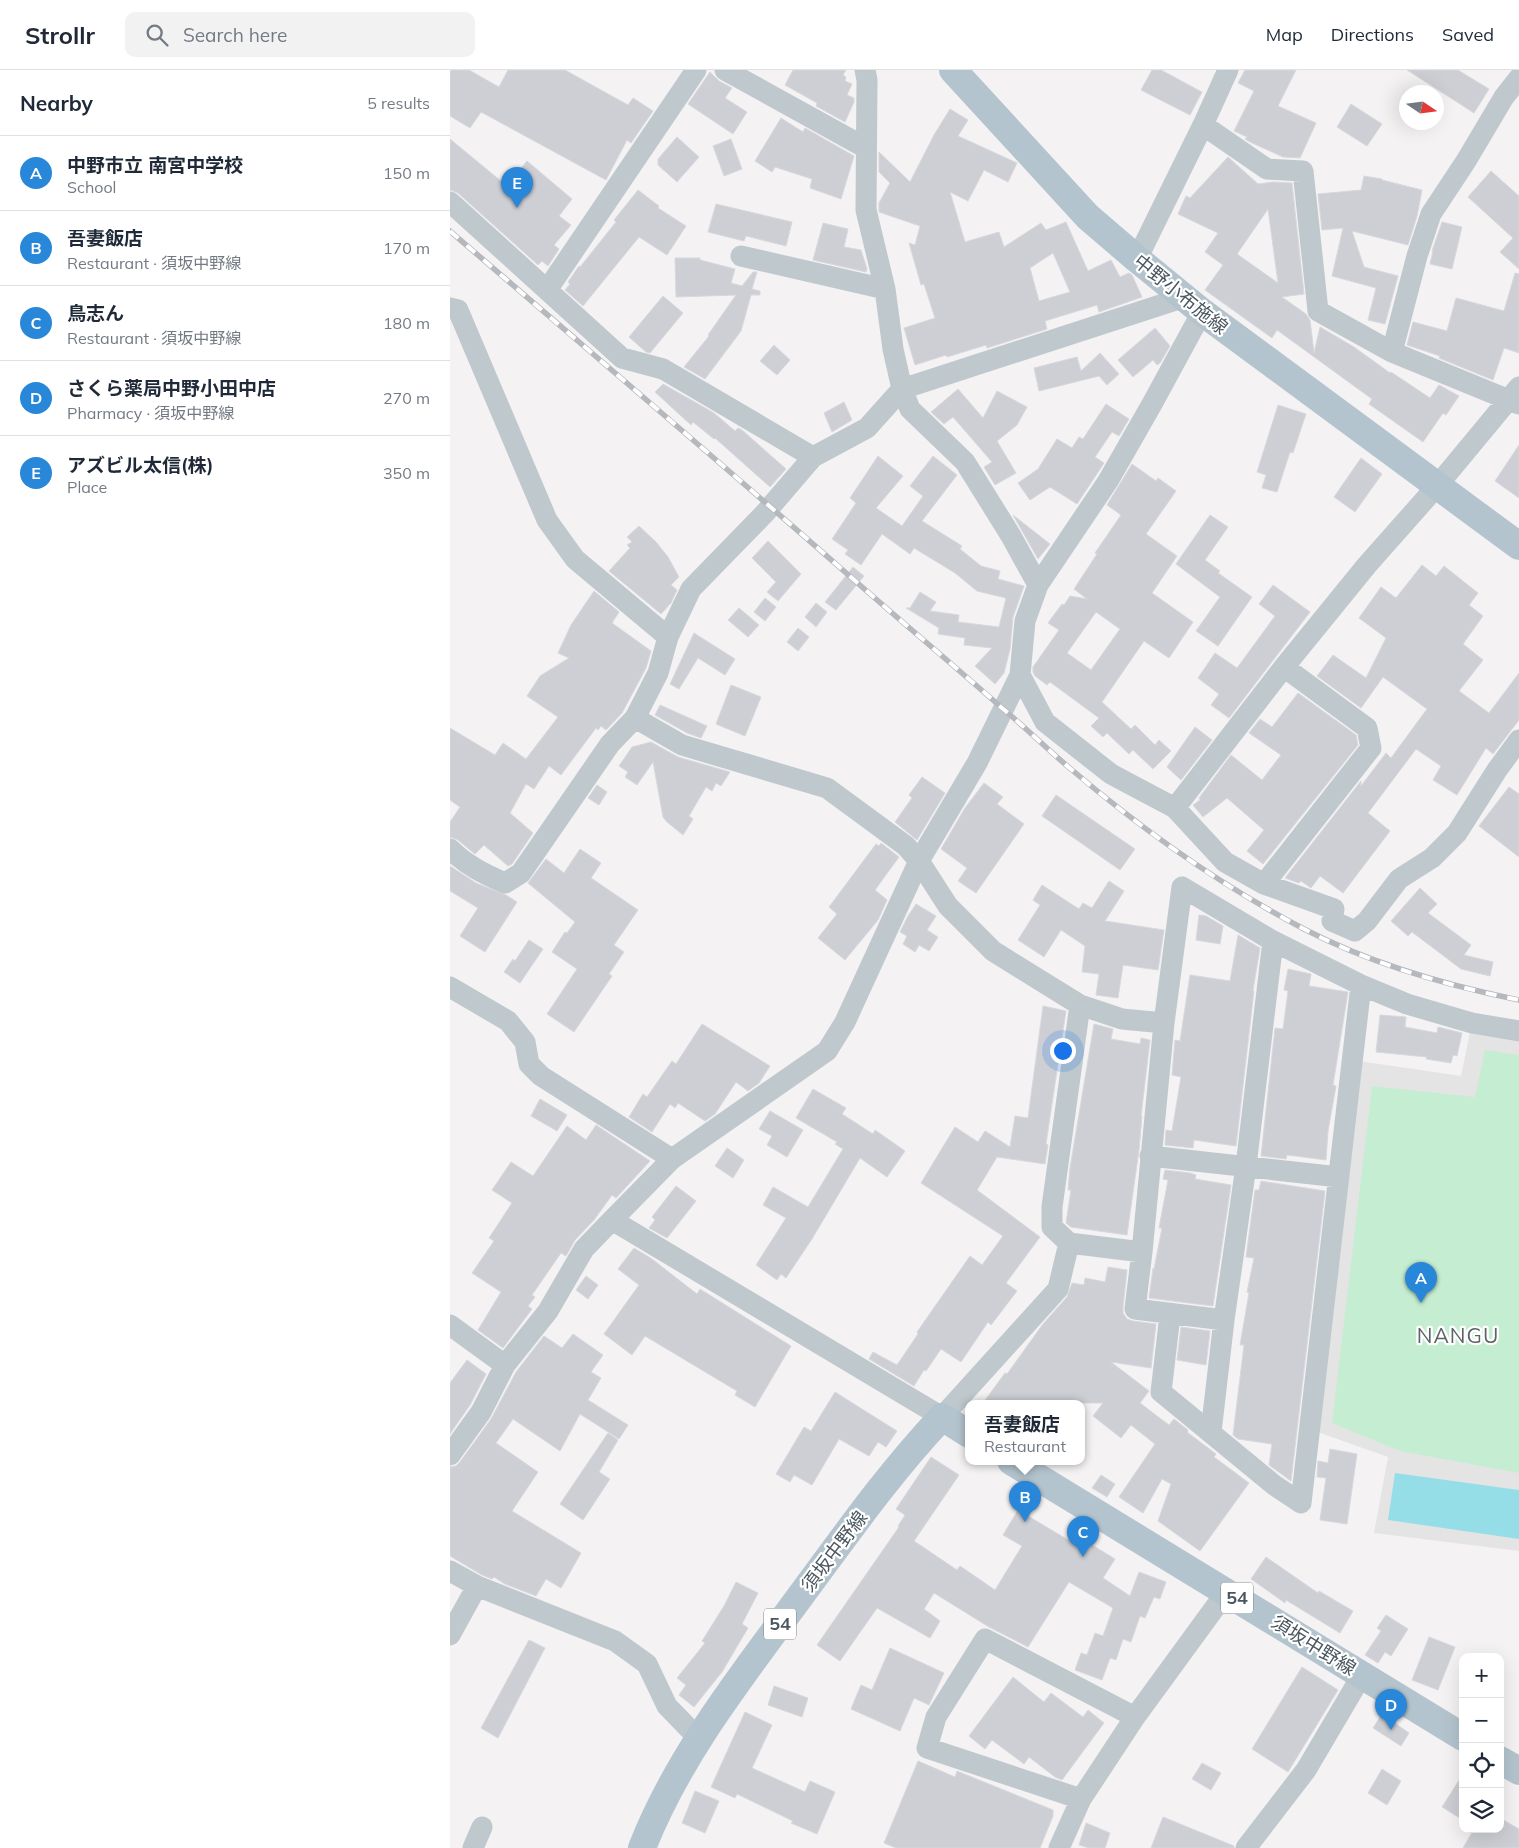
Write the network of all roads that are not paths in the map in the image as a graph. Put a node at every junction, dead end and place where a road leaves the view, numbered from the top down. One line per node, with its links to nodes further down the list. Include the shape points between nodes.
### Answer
1 (696, 70): 12 (street)
2 (725, 70): 8 (street)
3 (865, 70): 8 (street)
4 (953, 70): 11 (main road, 中野小布施線, via 1088,217)
5 (1228, 70): 7 (street)
6 (1519, 78): 16 (street, via 1431,214)
7 (1203, 125): 11 (street); 16 (street, via 1268,169 1303,171 1318,311)
8 (866, 148): 13 (street, via 866,210)
9 (450, 202): 12 (street)
10 (741, 256): 13 (street)
11 (1137, 259): 14 (main road, 中野小布施線)
12 (546, 290): 19 (street, via 622,358 663,369)
13 (886, 290): 17 (street, via 893,349)
14 (1194, 304): 17 (street); 20 (main road, 中野小布施線); 22 (street, via 1108,481)
15 (450, 308): 23 (street, via 458,310 547,520 575,560)
16 (1392, 352): 18 (street)
17 (902, 389): 19 (street, via 867,428); 22 (street, via 910,409 965,462)
18 (1515, 397): 20 (street)
19 (813, 457): 23 (street, via 765,513 691,589)
20 (1437, 486): 21 (main road, 中野小布施線); 24 (street)
21 (1519, 546)
22 (1038, 585): 25 (street, via 1025,621)
23 (668, 637): 26 (street, via 658,673)
24 (1284, 667): 28 (street); 31 (street, via 1367,728 1371,748)
25 (1020, 675): 28 (street, via 1045,722 1111,774); 30 (street, via 977,763)
26 (635, 718): 29 (street, via 610,744 521,873 505,883 482,873); 30 (street, via 682,745 827,788 906,846)
27 (1519, 740): 31 (street, via 1457,833 1432,858 1399,880 1367,921 1355,931 1332,921 1334,909)
28 (1175, 808): 31 (street, via 1225,862)
29 (450, 850)
30 (919, 861): 35 (street, via 948,906 993,950); 39 (street, via 844,1022 827,1051)
31 (1264, 884)
32 (1274, 941): 33 (street); 36 (street, via 1182,887); 40 (street)
33 (1361, 985): 37 (street, via 1407,1004 1472,1023); 41 (street)
34 (450, 987): 39 (street, via 508,1022 525,1042 529,1064 541,1076)
35 (1080, 1005): 36 (street, via 1122,1019); 43 (street, via 1052,1207 1052,1227)
36 (1164, 1023): 38 (street)
37 (1519, 1031)
38 (1150, 1156): 40 (street); 44 (street)
39 (672, 1159): 42 (street)
40 (1246, 1166): 41 (street); 46 (street)
41 (1339, 1177): 51 (street, via 1301,1503)
42 (612, 1220): 48 (street, via 584,1249 548,1311); 49 (street)
43 (1069, 1243): 44 (street); 49 (street, via 1058,1289)
44 (1142, 1252): 45 (street, via 1135,1310)
45 (1170, 1315): 46 (street); 51 (street, via 1161,1392)
46 (1224, 1320): 51 (street)
47 (450, 1326): 48 (street)
48 (505, 1365): 52 (street, via 480,1412)
49 (942, 1417): 50 (main road); 61 (main road, 須坂中野線 / 54, via 893,1471 732,1688)
50 (965, 1431)
51 (1211, 1432)
52 (450, 1456)
53 (1018, 1465): 56 (main road, 須坂中野線 / 54)
54 (450, 1571): 55 (street)
55 (477, 1586): 57 (street); 61 (street, via 615,1641 647,1664 667,1706)
56 (1227, 1591): 58 (main road, 須坂中野線 / 54); 59 (street)
57 (450, 1635)
58 (1362, 1675): 60 (main road, 須坂中野線 / 54); 69 (street, via 1306,1770)
59 (1135, 1717): 64 (street); 64 (street, via 985,1639 936,1717 927,1748)
60 (1459, 1734)
61 (699, 1739): 67 (main road, 須坂中野線 / 54, via 678,1773)
62 (1504, 1762): 63 (main road)
63 (1519, 1771)
64 (1081, 1799): 68 (street)
65 (482, 1827): 66 (street)
66 (473, 1848)
67 (642, 1848)
68 (1060, 1848)
69 (1246, 1848)

